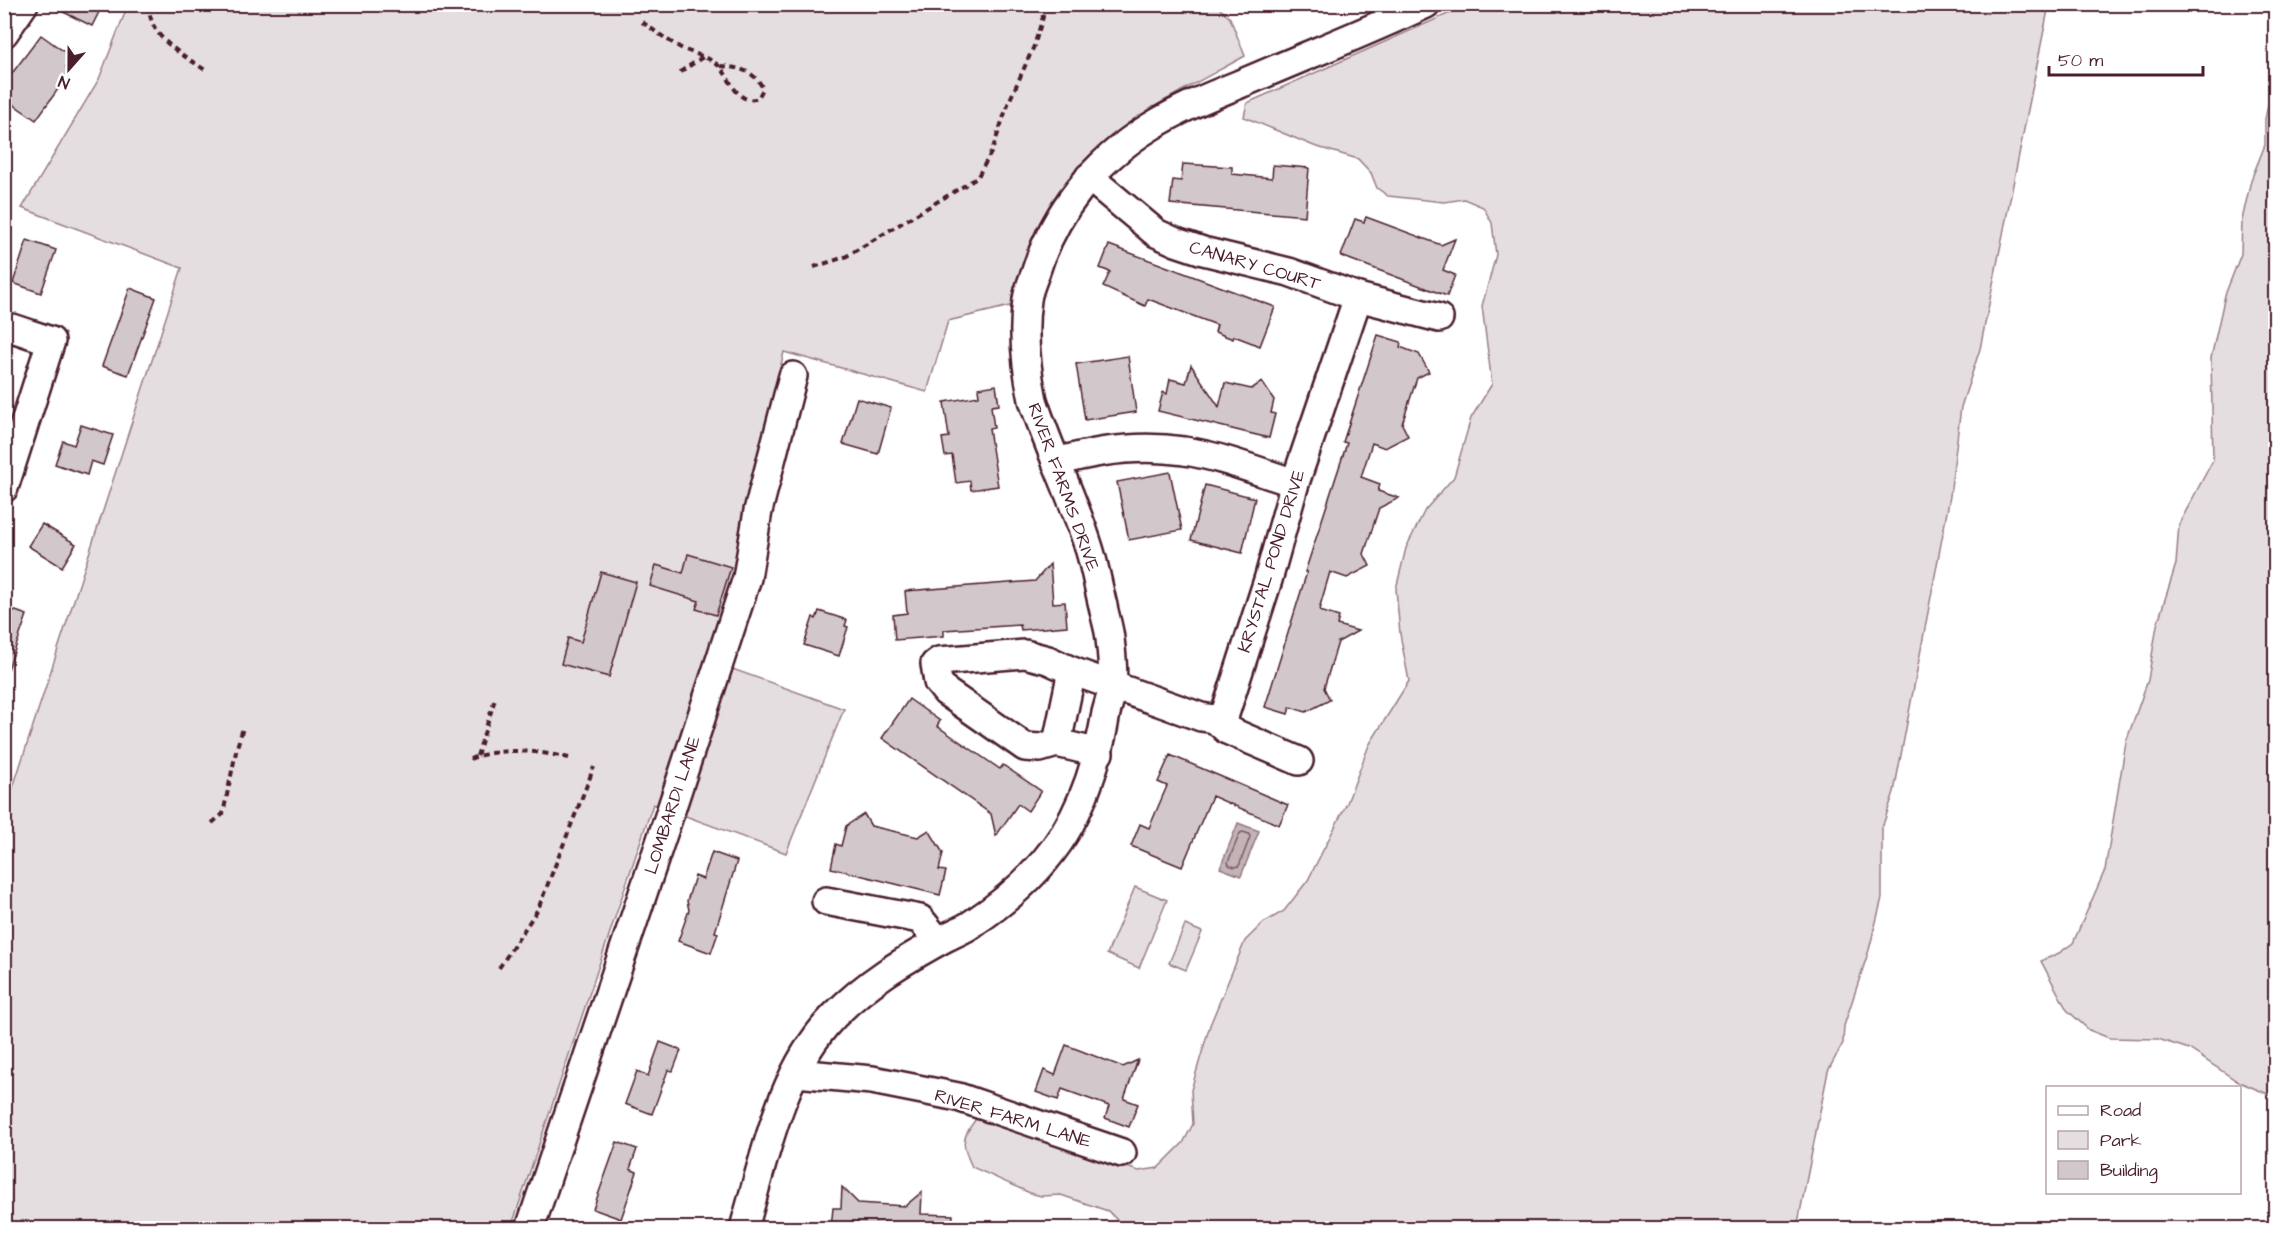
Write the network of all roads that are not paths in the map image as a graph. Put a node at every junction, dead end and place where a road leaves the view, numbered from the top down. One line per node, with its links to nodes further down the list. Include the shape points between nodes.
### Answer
1 (24, 4): 3 (street)
2 (1426, 4): 4 (street, RIVER FARMS DRIVE, via 1188,106 1149,127)
3 (4, 33)
4 (1089, 177): 5 (street, CANARY COURT, via 1156,233 1176,242 1289,272); 9 (street, RIVER FARMS DRIVE, via 1065,206 1050,233 1027,298 1027,375)
5 (1358, 297): 6 (street, CANARY COURT); 10 (street, KRYSTAL POND DRIVE)
6 (1439, 318)
7 (12, 328): 11 (street, via 51,341)
8 (793, 376): 22 (street, LOMBARDI LANE, via 758,511 747,578)
9 (1056, 462): 10 (street, via 1088,453 1154,448 1209,456); 13 (street, RIVER FARMS DRIVE, via 1094,566 1110,637)
10 (1295, 483): 14 (street, KRYSTAL POND DRIVE, via 1229,706 1225,714)
11 (4, 488)
12 (1072, 671): 13 (street); 15 (street); 15 (street, via 1025,654 935,664 946,692 1025,747)
13 (1112, 686): 14 (street); 16 (street, RIVER FARMS DRIVE)
14 (1215, 719): 17 (street, via 1227,730)
15 (1057, 743): 16 (street)
16 (1099, 753): 19 (street, RIVER FARMS DRIVE, via 1078,810 1040,868 989,912)
17 (1299, 761)
18 (826, 901): 19 (street, via 920,920)
19 (938, 941): 20 (street, RIVER FARMS DRIVE, via 887,971 844,1007 822,1031)
20 (796, 1073): 21 (street, RIVER FARM LANE, via 872,1080 958,1097); 23 (street, RIVER FARMS DRIVE, via 772,1130)
21 (1122, 1153)
22 (530, 1228)
23 (744, 1228)

